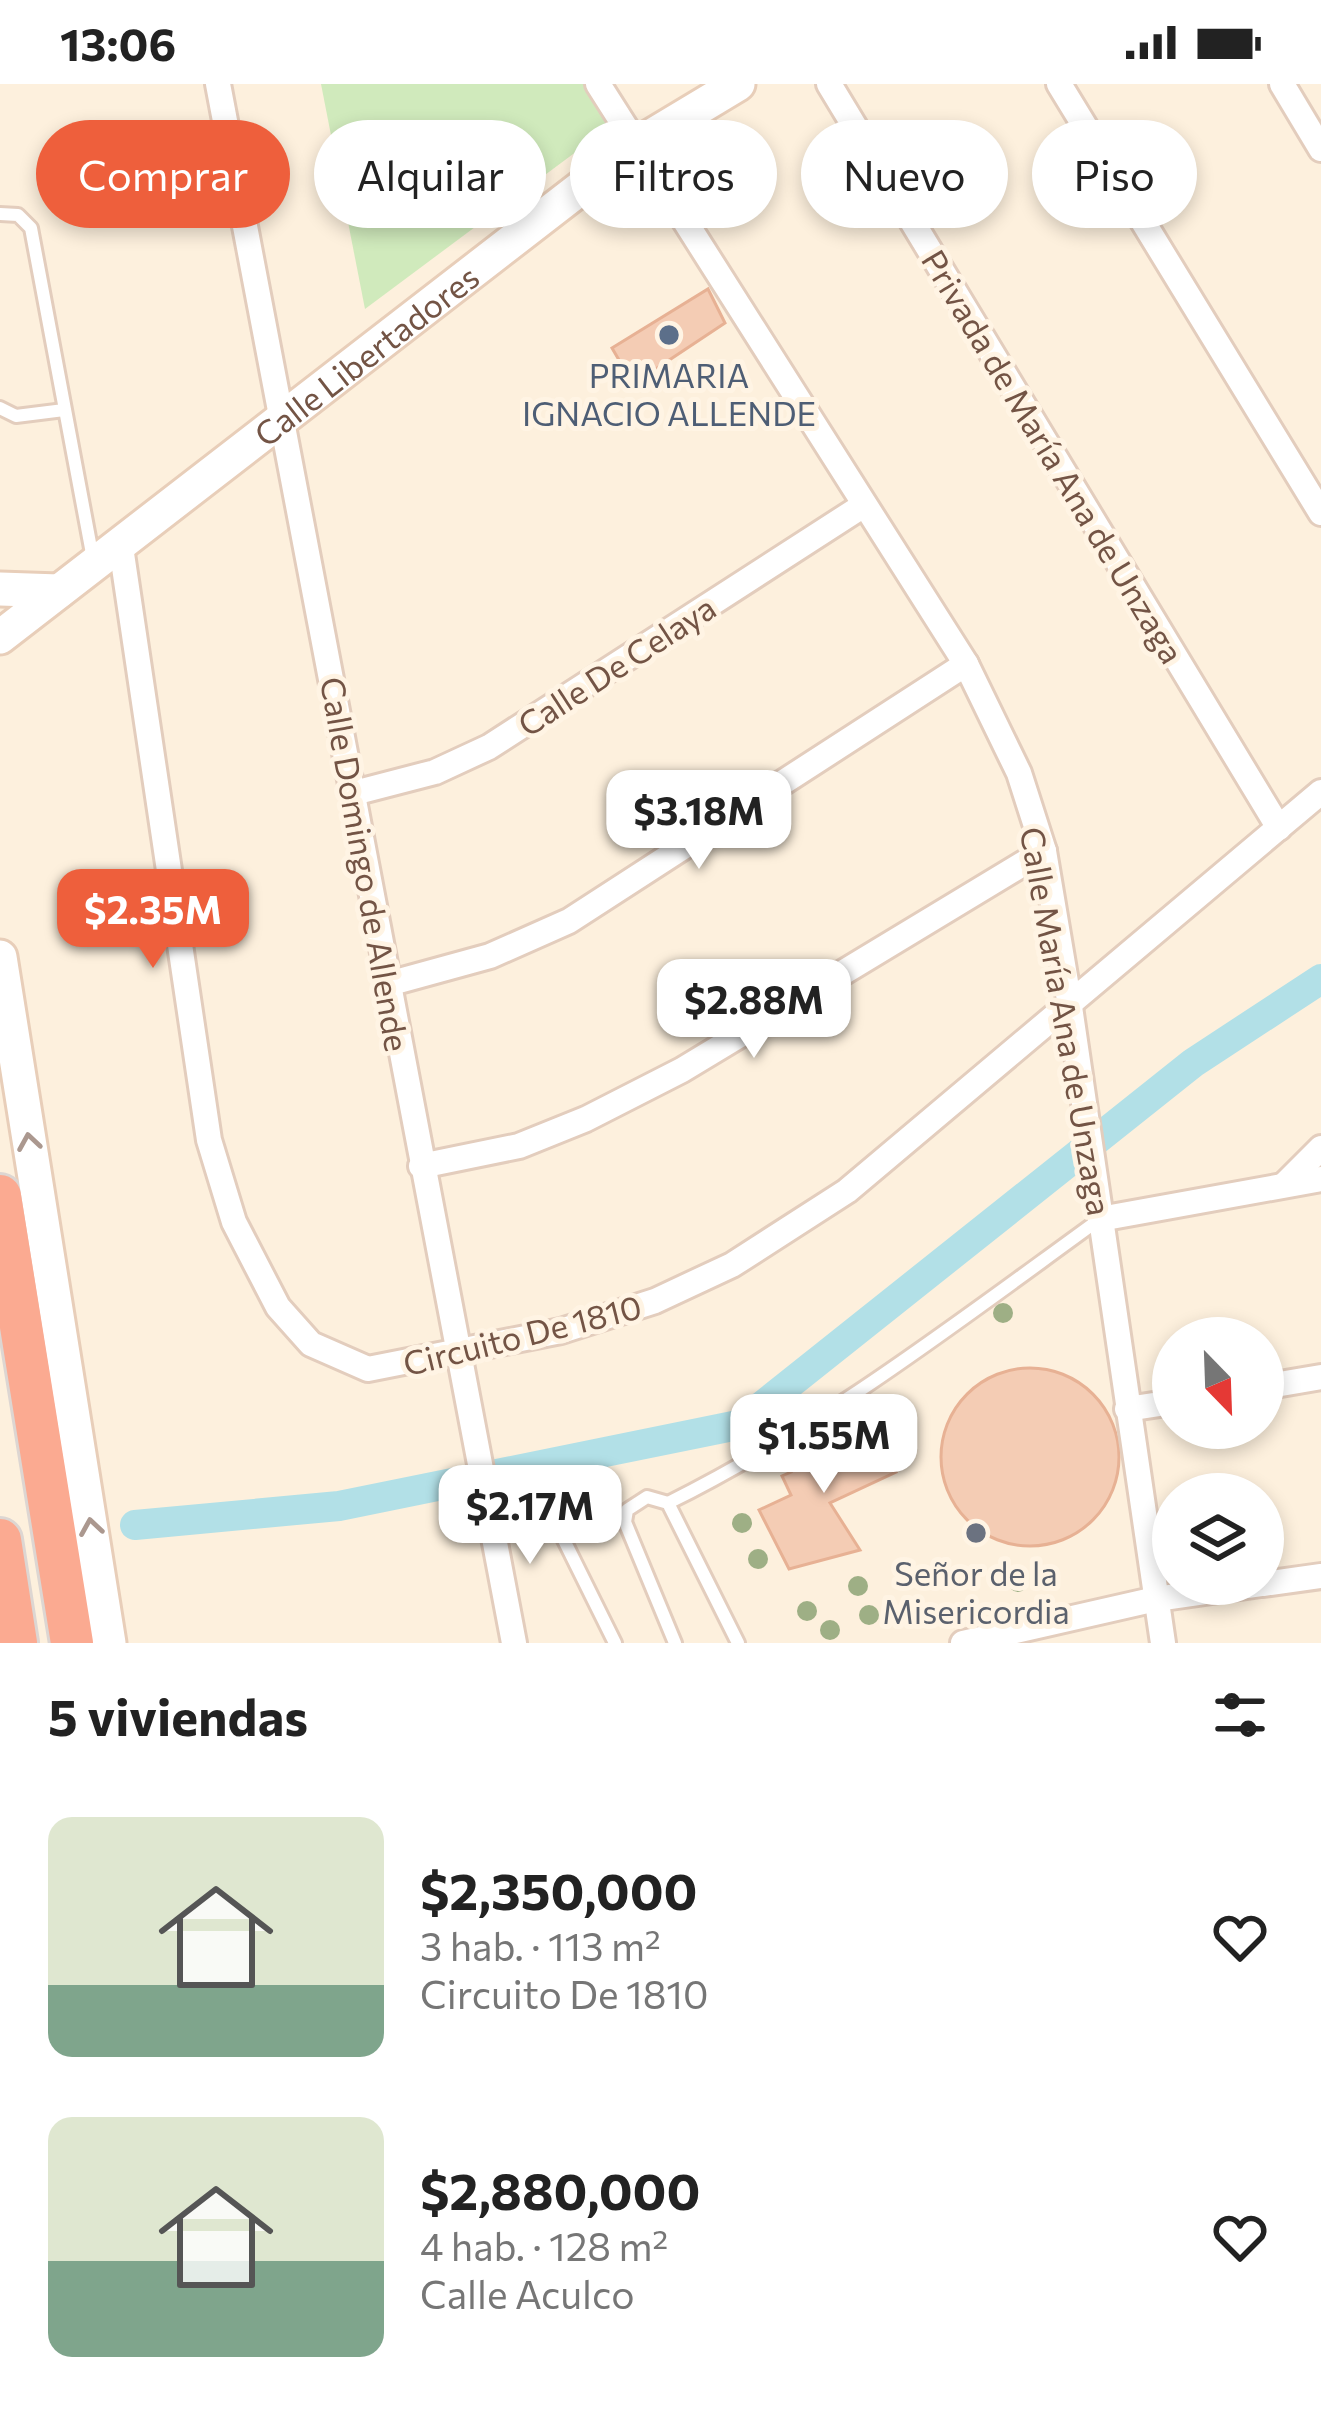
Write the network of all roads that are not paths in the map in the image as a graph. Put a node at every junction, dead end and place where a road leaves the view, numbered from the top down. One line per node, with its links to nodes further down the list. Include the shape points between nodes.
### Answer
1 (218, 84): 15 (street, Calle Domingo de Allende)
2 (598, 84): 7 (street, Calle María Ana de Unzaga)
3 (738, 84): 8 (street, Calle Libertadores)
4 (829, 84): 25 (street, Privada de María Ana de Unzaga)
5 (1059, 84): 17 (street)
6 (1282, 84): 9 (street)
7 (619, 120)
8 (678, 120)
9 (1321, 149)
10 (570, 197): 15 (street, Calle Libertadores)
11 (0, 214): 14 (lane, via 18,215 31,228)
12 (687, 228): 16 (street, Calle María Ana de Unzaga)
13 (0, 408): 14 (lane, via 16,416)
14 (64, 410): 18 (lane)
15 (282, 423): 18 (street, Calle Libertadores); 24 (street, Calle Domingo de Allende)
16 (864, 505): 22 (street, Calle María Ana de Unzaga); 24 (street, Calle De Celaya, via 489,747 435,772)
17 (1321, 514)
18 (108, 556): 20 (street, Calle Libertadores); 36 (street, Circuito De 1810, via 209,1140 234,1222 278,1306 311,1344 368,1369)
19 (0, 590): 20 (street)
20 (59, 591): 21 (street, Calle Libertadores)
21 (0, 637)
22 (966, 664): 26 (street, Calle María Ana de Unzaga, via 1019,772); 28 (street, via 568,921 490,956)
23 (1321, 792): 25 (street, Circuito De 1810)
24 (354, 793): 28 (street, Calle Domingo de Allende)
25 (1280, 828): 29 (street, Circuito De 1810)
26 (1044, 851): 29 (street, Calle María Ana de Unzaga); 31 (street, via 682,1070 586,1119 520,1146)
27 (0, 957): 51 (street, one-way to 27)
28 (388, 984): 31 (street, Calle Domingo de Allende)
29 (1069, 1000): 35 (street, Calle María Ana de Unzaga); 36 (street, Circuito De 1810, via 847,1191 732,1265 655,1301)
30 (1321, 1148): 33 (street)
31 (421, 1166): 36 (street, Calle Domingo de Allende)
32 (1321, 1179): 33 (street)
33 (1284, 1185): 35 (street)
34 (0, 1196): 50 (highway)
35 (1100, 1219): 40 (street, Calle María Ana de Unzaga); 41 (lane, via 874,1385)
36 (456, 1355): 42 (street, Calle Domingo de Allende)
37 (1321, 1377): 38 (street)
38 (1284, 1383)
39 (1152, 1405): 40 (street)
40 (1127, 1409): 44 (street, Calle María Ana de Unzaga)
41 (668, 1503): 54 (lane, via 647,1496 626,1522); 55 (lane)
42 (489, 1511): 52 (street, Calle Domingo de Allende); 53 (lane, via 560,1534)
43 (0, 1540): 49 (highway)
44 (1152, 1573)
45 (1321, 1576): 46 (street)
46 (1284, 1581)
47 (1152, 1600): 56 (street)
48 (1157, 1605): 57 (street, Calle María Ana de Unzaga)
49 (16, 1643)
50 (72, 1643)
51 (109, 1643)
52 (514, 1643)
53 (615, 1643)
54 (675, 1643)
55 (738, 1643)
56 (963, 1643)
57 (1162, 1643)

